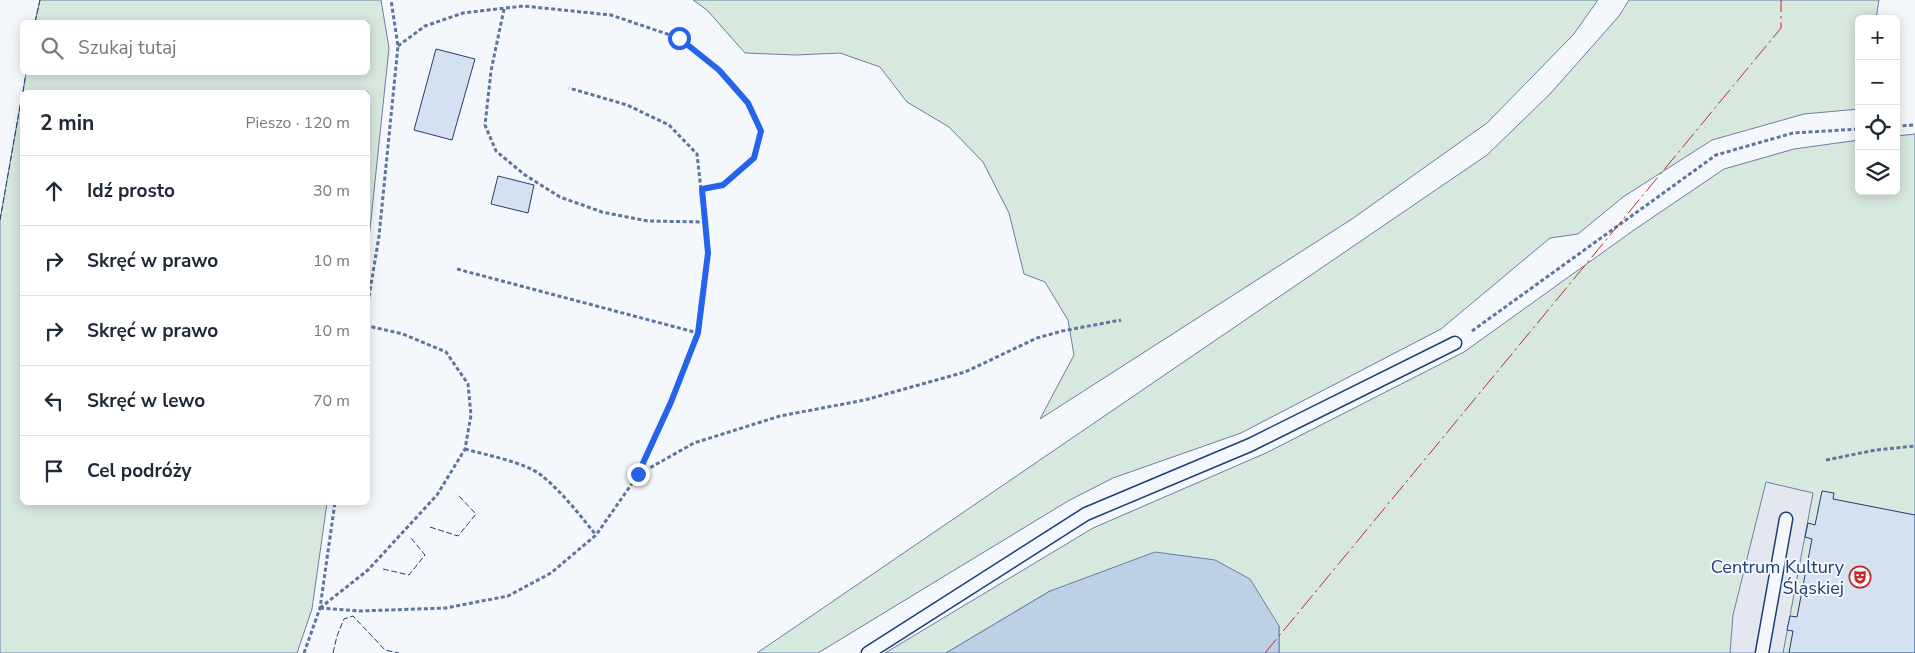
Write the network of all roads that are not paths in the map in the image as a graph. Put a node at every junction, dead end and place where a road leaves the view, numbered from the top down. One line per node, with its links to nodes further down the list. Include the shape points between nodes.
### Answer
1 (1455, 343): 3 (lane, via 1250,445 1086,514)
2 (1786, 519): 4 (lane)
3 (868, 653)
4 (1762, 653)

